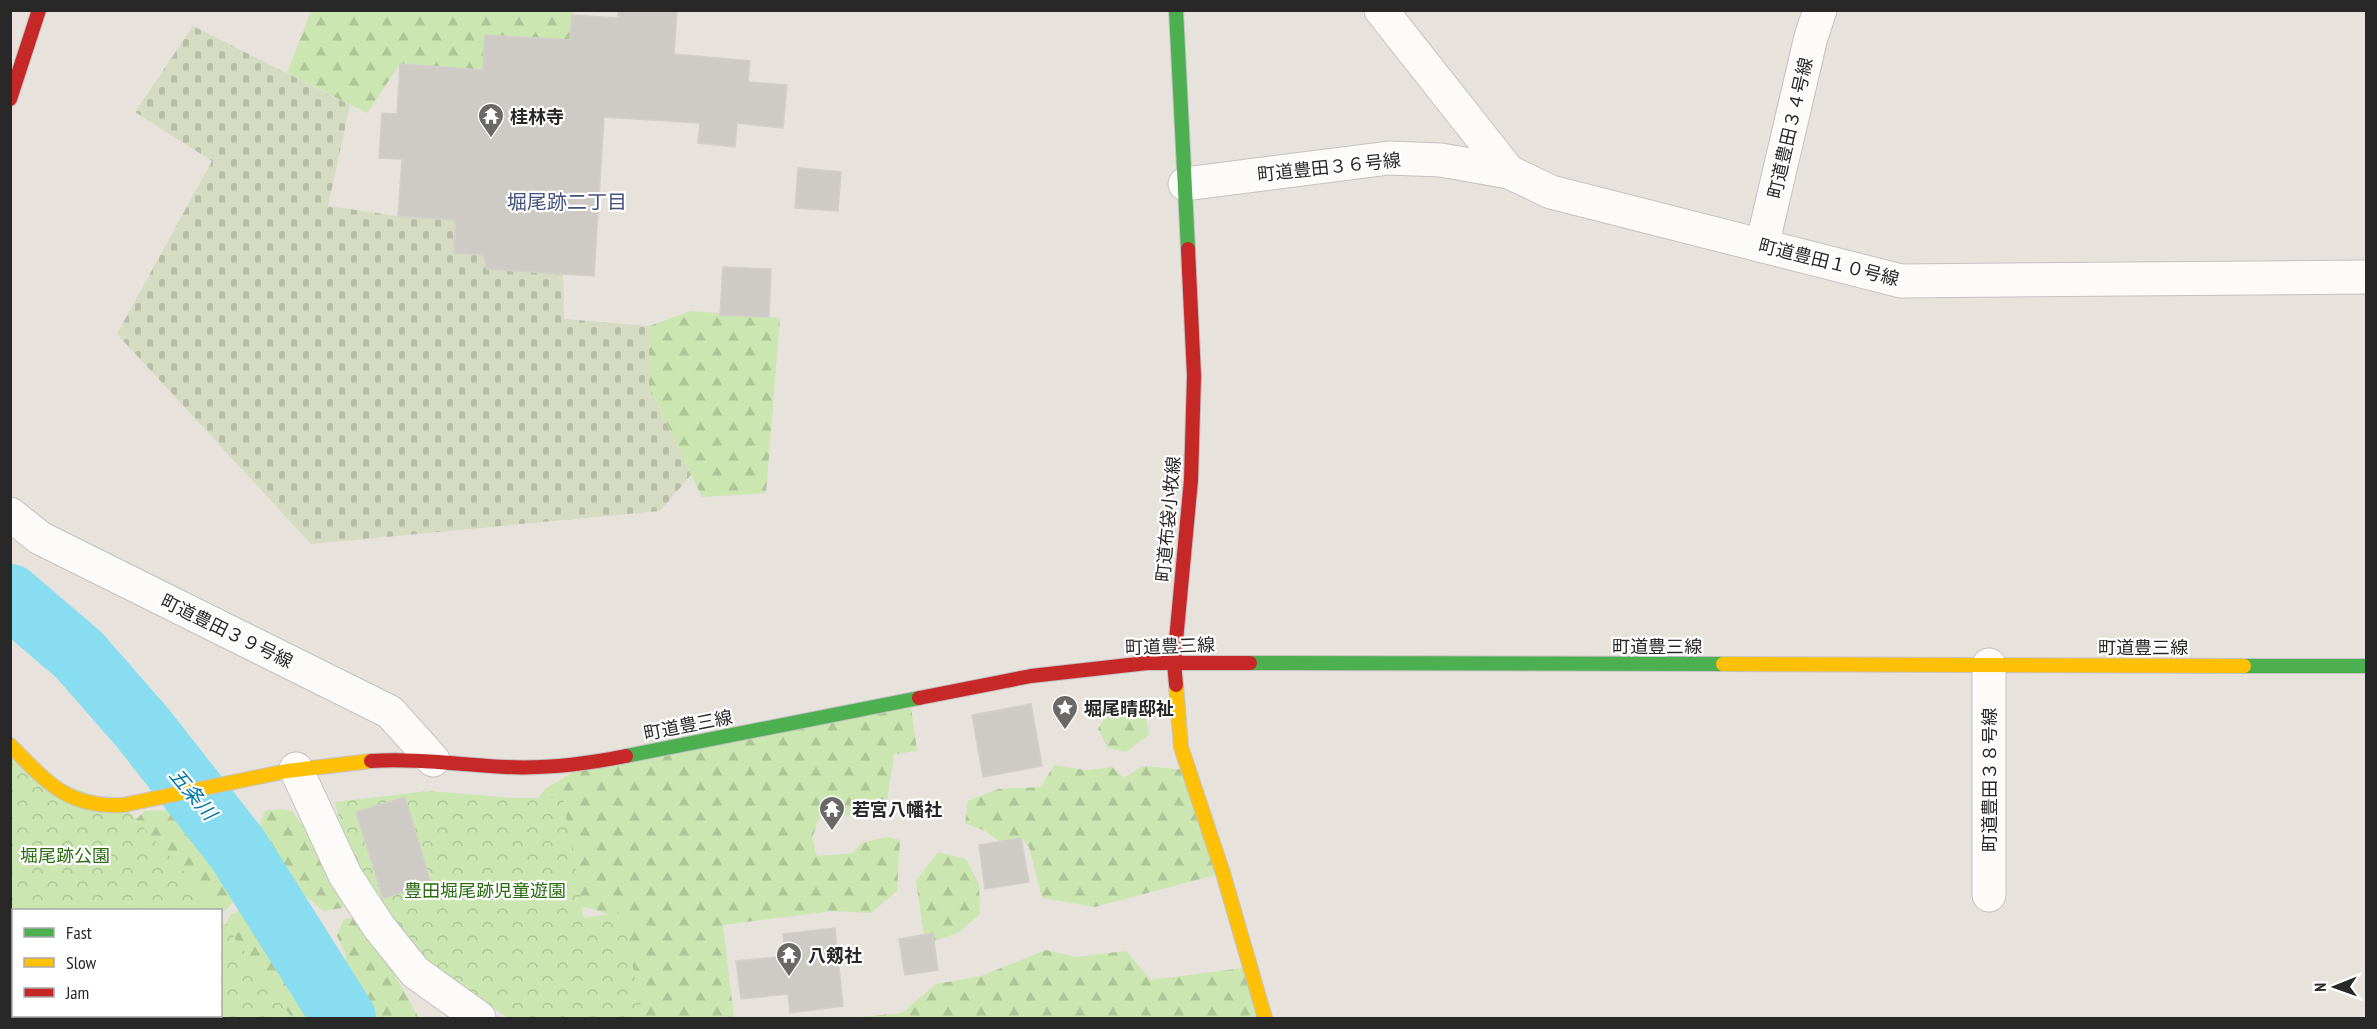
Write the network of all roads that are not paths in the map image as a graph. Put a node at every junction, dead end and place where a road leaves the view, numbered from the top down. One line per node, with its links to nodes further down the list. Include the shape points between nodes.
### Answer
1 (39, 10): 5 (street)
2 (1176, 10): 7 (street, 町道布袋小牧線)
3 (1381, 10): 6 (street, 町道豊田１０号線)
4 (1820, 10): 8 (street, 町道豊田３４号線, via 1810,37)
5 (10, 99)
6 (1509, 172): 7 (street, 町道豊田３６号線, via 1441,160 1389,158); 8 (street, 町道豊田１０号線, via 1551,192)
7 (1185, 184): 11 (street, 町道布袋小牧線, via 1194,376 1191,480)
8 (1762, 246): 9 (street, 町道豊田１０号線, via 1901,281)
9 (2367, 277)
10 (10, 514): 15 (street, 町道豊田３９号線, via 40,538 390,712)
11 (1174, 662): 12 (street, 町道豊三線); 15 (street, 町道豊三線, via 1031,676 586,764 524,767); 19 (street, 町道布袋小牧線, via 1181,747)
12 (1989, 665): 13 (street, 町道豊三線); 17 (street, 町道豊田３８号線)
13 (2367, 666)
14 (10, 746): 16 (street, 町道豊三線, via 41,777 70,798 91,806 123,805)
15 (434, 760): 16 (street, 町道豊三線, via 345,762)
16 (281, 772): 18 (street, via 379,927 415,972)
17 (1989, 895)
18 (480, 1018)
19 (1265, 1018)

